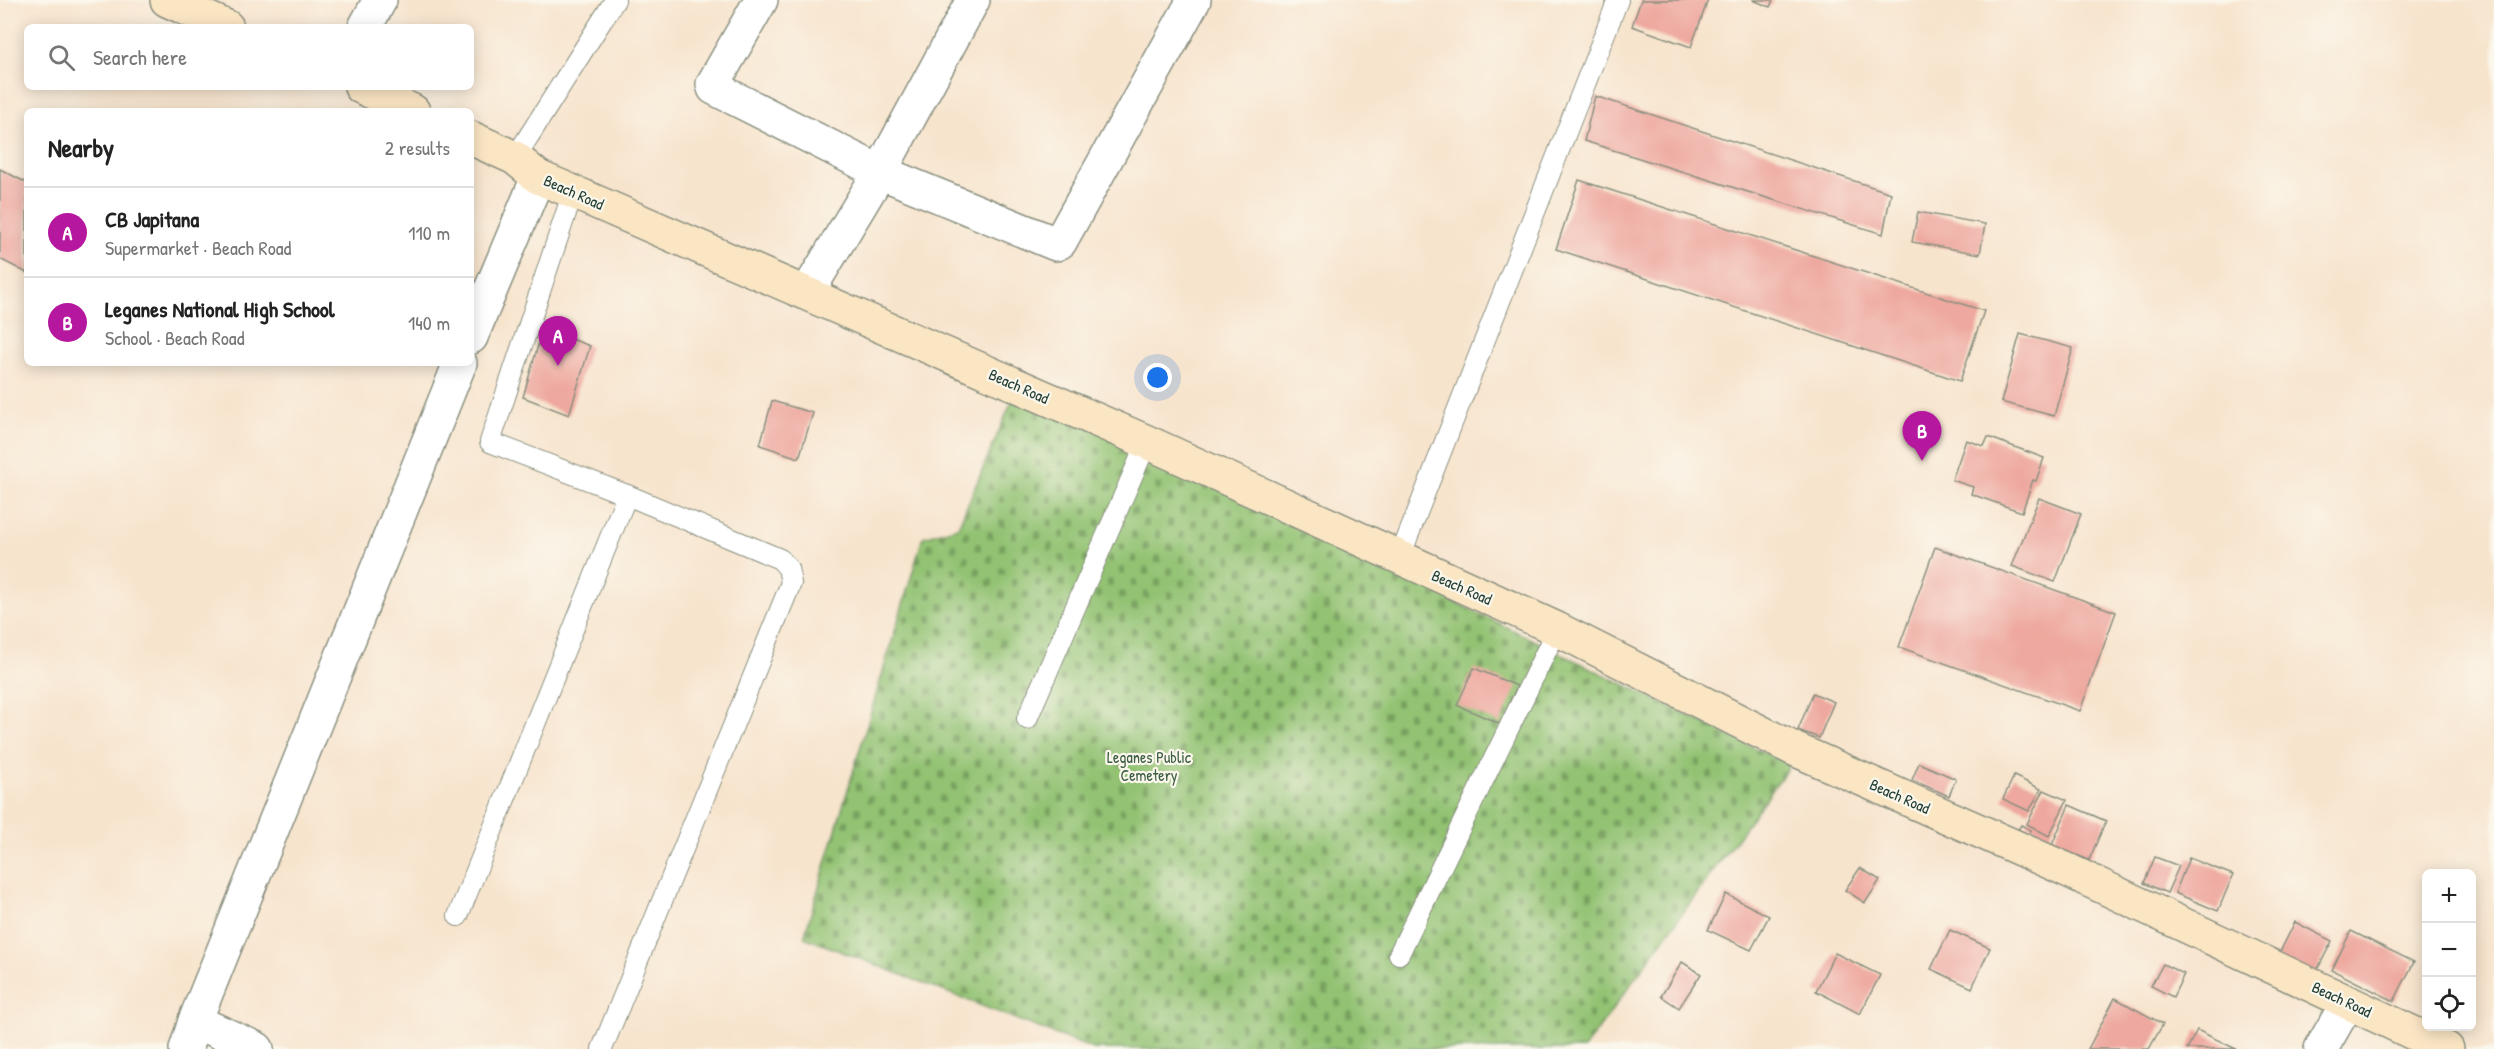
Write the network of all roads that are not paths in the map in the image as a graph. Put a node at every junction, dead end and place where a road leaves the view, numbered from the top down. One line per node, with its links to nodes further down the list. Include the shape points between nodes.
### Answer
1 (167, 0): 8 (main road)
2 (380, 0): 9 (street)
3 (615, 0): 13 (lane)
4 (761, 0): 14 (street, via 714,88)
5 (973, 0): 14 (street)
6 (1194, 0): 14 (street, via 1060,242 1051,244)
7 (1618, 0): 21 (lane)
8 (221, 24)
9 (367, 24)
10 (368, 90): 11 (main road)
11 (406, 108)
12 (474, 140): 13 (main road, Beach Road)
13 (526, 167): 15 (main road, Beach Road); 17 (street)
14 (880, 172): 16 (street)
15 (573, 192): 16 (main road, Beach Road); 20 (lane, via 490,442)
16 (807, 293): 19 (main road, Beach Road)
17 (474, 328)
18 (459, 366): 27 (street)
19 (1147, 442): 21 (main road, Beach Road); 23 (lane)
20 (627, 495): 24 (lane); 29 (lane, via 780,559 788,568 791,583)
21 (1399, 559): 22 (main road, Beach Road)
22 (1557, 629): 25 (lane); 26 (main road, Beach Road, via 1794,749 2063,868)
23 (1027, 719)
24 (458, 916)
25 (1399, 954)
26 (2348, 1002): 30 (street); 31 (main road, Beach Road)
27 (191, 1035): 28 (street)
28 (257, 1049)
29 (602, 1049)
30 (2321, 1049)
31 (2447, 1049)

